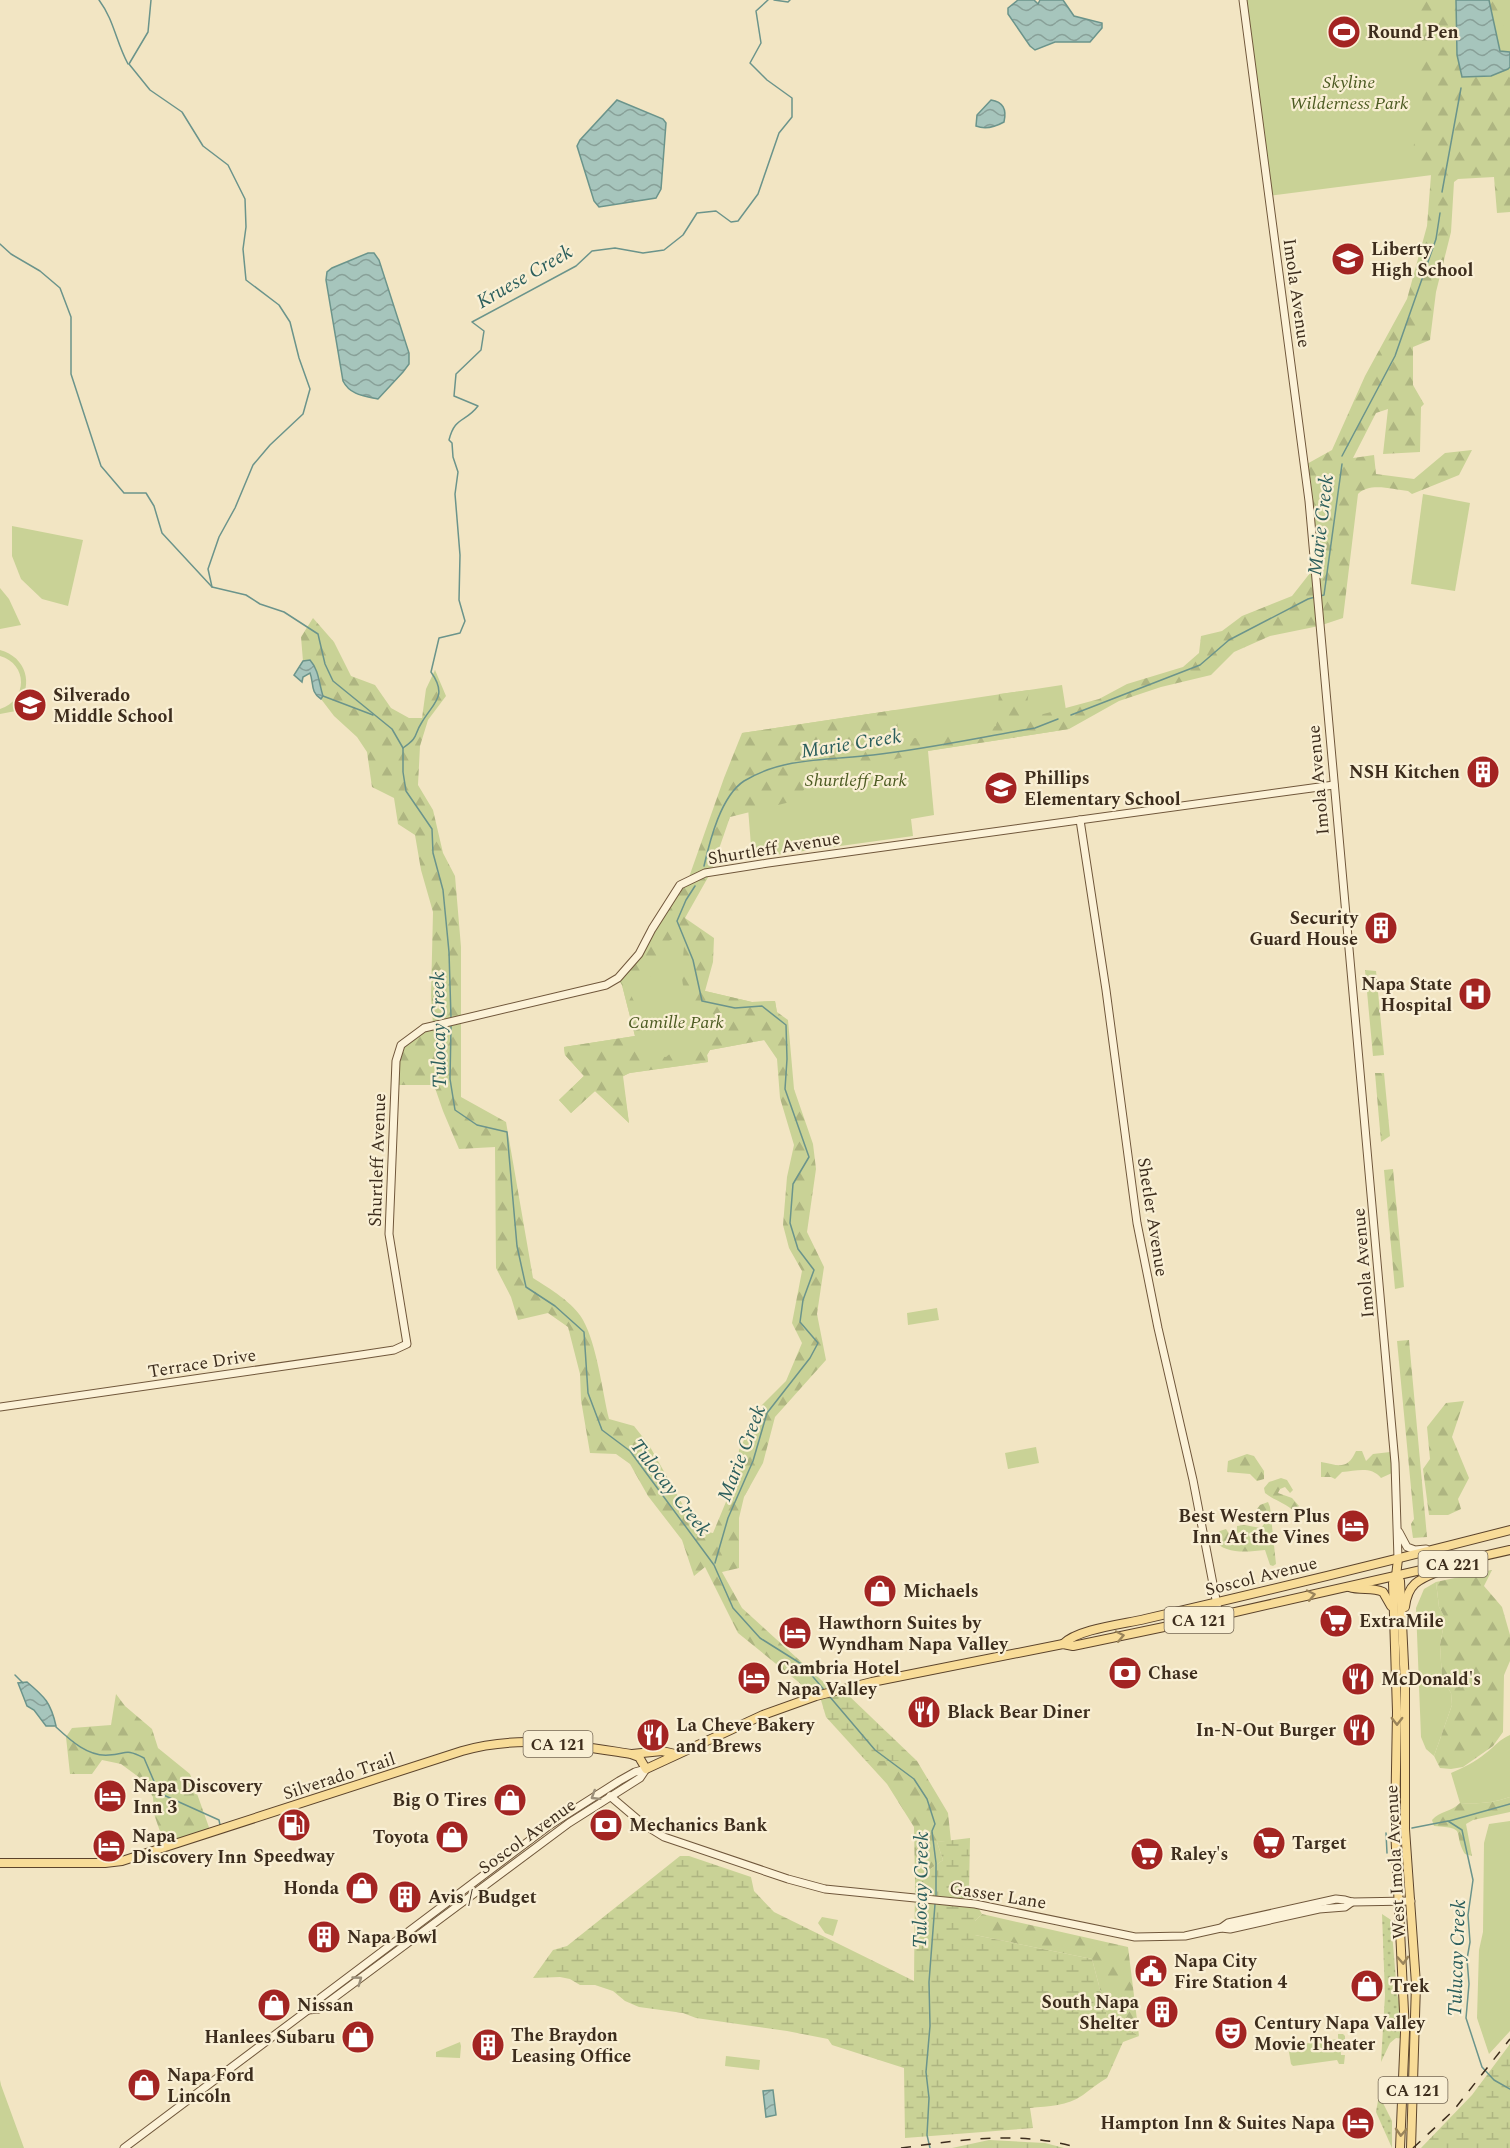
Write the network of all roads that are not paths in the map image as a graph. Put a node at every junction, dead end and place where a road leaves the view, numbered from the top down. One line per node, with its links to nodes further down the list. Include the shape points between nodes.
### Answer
1 (1243, 0): 2 (street, Imola Avenue, via 1302,440)
2 (1334, 785): 3 (street, Shurtleff Avenue); 6 (street, Imola Avenue, via 1394,1445)
3 (1080, 820): 4 (street, Shurtleff Avenue, via 705,873 680,885 639,954 618,978 606,985 433,1025 414,1034 401,1045 396,1061 389,1234); 15 (street, Shetler Avenue, via 1137,1223)
4 (407, 1344): 5 (street, Terrace Drive, via 394,1350)
5 (0, 1407)
6 (1397, 1526): 8 (street, via 1404,1544 1410,1548); 10 (street, Imola Avenue)
7 (1510, 1530): 8 (main road, CA 221)
8 (1444, 1547): 10 (main road, CA 221)
9 (1510, 1550): 11 (main road, CA 221)
10 (1398, 1559): 12 (main road, West Imola Avenue / CA 121); 15 (main road, Soscol Avenue / CA 121)
11 (1465, 1561): 12 (main road, CA 221); 19 (main road, via 1426,1576 1409,1589)
12 (1396, 1576): 13 (main road, Soscol Avenue / CA 221); 17 (main road, West Imola Avenue); 19 (main road, West Imola Avenue / CA 121, via 1400,1581)
13 (1348, 1586): 14 (main road, Soscol Avenue / CA 221); 17 (main road, CA 121, via 1384,1592)
14 (1334, 1589): 16 (main road, Soscol Avenue / CA 121, one-way to 14)
15 (1217, 1603): 16 (street, Shetler Avenue); 18 (main road, Soscol Avenue / CA 121, via 1094,1630 1068,1638)
16 (1219, 1615): 18 (main road, Soscol Avenue / CA 121, one-way to 16, via 1073,1646)
17 (1394, 1621): 20 (main road, West Imola Avenue / CA 121, one-way to 20)
18 (1063, 1644): 22 (main road, Soscol Avenue / CA 121, via 816,1696)
19 (1404, 1644): 20 (main road, West Imola Avenue / CA 121)
20 (1401, 1751): 26 (main road, West Imola Avenue / CA 121, via 1395,1827); 27 (main road, West Imola Avenue / CA 121)
21 (632, 1754): 22 (main road, Silverado Trail); 23 (main road, via 639,1757); 25 (main road, Silverado Trail / CA 121, via 525,1740 481,1745 122,1862)
22 (675, 1754): 23 (main road, Soscol Avenue / CA 121)
23 (646, 1769): 24 (street, Soscol Avenue, via 640,1778); 28 (street, Soscol Avenue, one-way to 28, via 613,1784 550,1825 362,1965)
24 (610, 1796): 26 (street, Gasser Lane, via 658,1833 788,1880 825,1889 986,1906 1135,1937 1180,1936 1322,1902); 28 (street, Soscol Avenue, one-way to 24, via 319,2009)
25 (0, 1863)
26 (1399, 1901): 27 (street, Gasser Lane); 30 (main road, West Imola Avenue / CA 121, one-way to 30, via 1406,2032)
27 (1411, 1901): 31 (main road, West Imola Avenue / CA 121, via 1416,1984)
28 (309, 2010): 29 (street, Soscol Avenue)
29 (124, 2148)
30 (1400, 2148)
31 (1410, 2148)

